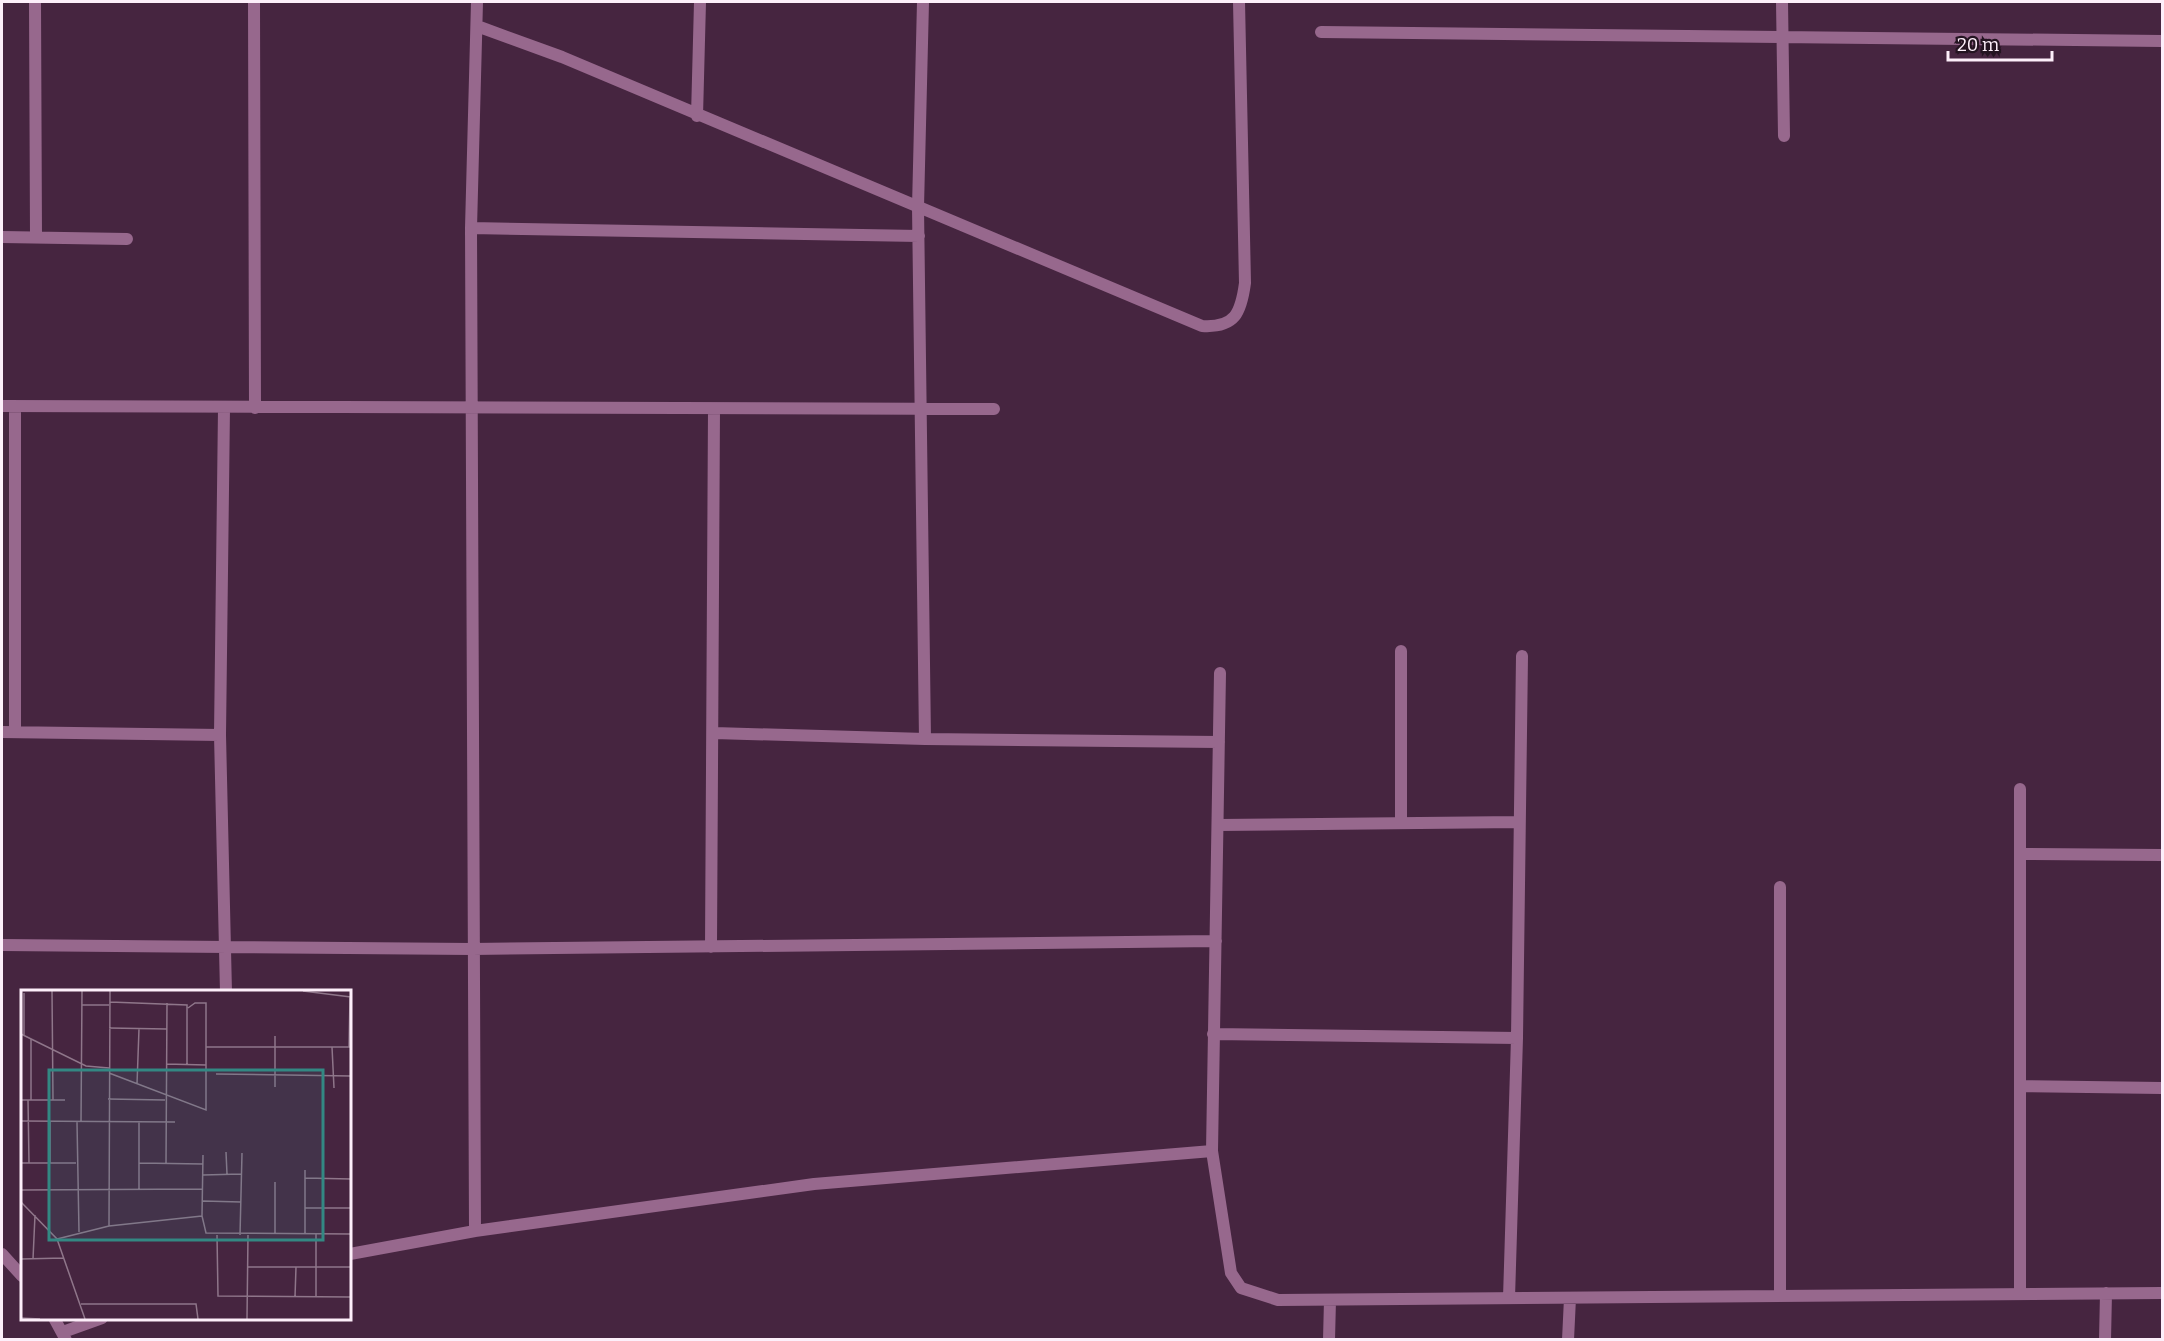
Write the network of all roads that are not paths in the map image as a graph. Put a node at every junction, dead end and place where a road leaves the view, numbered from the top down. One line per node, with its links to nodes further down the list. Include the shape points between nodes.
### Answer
1 (35, 2): 17 (street)
2 (254, 2): 24 (street)
3 (477, 2): 8 (street)
4 (700, 2): 12 (street)
5 (923, 2): 14 (street)
6 (1239, 2): 14 (street, via 1245,283 1236,316 1220,327 1202,326)
7 (1782, 2): 10 (street)
8 (477, 26): 12 (street, via 562,57); 15 (street)
9 (1321, 32): 10 (street)
10 (1782, 39): 11 (street); 13 (street)
11 (2163, 41)
12 (697, 116): 14 (street)
13 (1784, 136)
14 (918, 207): 18 (street)
15 (471, 228): 18 (street); 25 (street)
16 (2, 237): 17 (street)
17 (36, 237): 19 (street)
18 (919, 237): 22 (street)
19 (127, 239)
20 (2, 406): 21 (street)
21 (15, 406): 23 (street); 32 (street)
22 (921, 407): 26 (street); 27 (street); 35 (street)
23 (224, 408): 24 (street); 34 (street)
24 (255, 408): 25 (street)
25 (473, 408): 26 (street); 48 (street)
26 (714, 409): 33 (street)
27 (994, 409)
28 (1401, 651): 39 (street)
29 (1522, 656): 38 (street)
30 (1220, 673): 36 (street)
31 (2, 732): 32 (street)
32 (15, 732): 34 (street)
33 (714, 733): 35 (street); 47 (street)
34 (220, 735): 46 (street)
35 (925, 739): 36 (street)
36 (1219, 742): 40 (street)
37 (2020, 789): 41 (street)
38 (1519, 822): 39 (street); 51 (street)
39 (1401, 824): 40 (street)
40 (1219, 825): 44 (street)
41 (2020, 854): 42 (street); 52 (street)
42 (2163, 855)
43 (1780, 887): 62 (street)
44 (1216, 941): 47 (street); 50 (street)
45 (2, 945): 46 (street)
46 (225, 946): 48 (street); 49 (street)
47 (711, 947): 48 (street)
48 (472, 949): 55 (street)
49 (226, 990)
50 (1213, 1034): 51 (street); 54 (street)
51 (1517, 1038): 63 (street)
52 (2020, 1086): 53 (street); 61 (street)
53 (2163, 1088)
54 (1212, 1151): 55 (street, via 814,1184); 65 (street, via 1230,1273 1241,1288 1278,1300)
55 (475, 1231): 57 (street)
56 (2, 1254): 58 (street)
57 (351, 1254)
58 (21, 1275)
59 (2106, 1293): 60 (street); 61 (street); 71 (street)
60 (2163, 1293)
61 (2020, 1294): 62 (street)
62 (1780, 1295): 64 (street)
63 (1509, 1298): 64 (street); 65 (street)
64 (1570, 1298): 70 (street)
65 (1330, 1300): 69 (street)
66 (55, 1320): 68 (street)
67 (98, 1320): 68 (street)
68 (64, 1336)
69 (1329, 1340)
70 (1568, 1340)
71 (2105, 1340)

